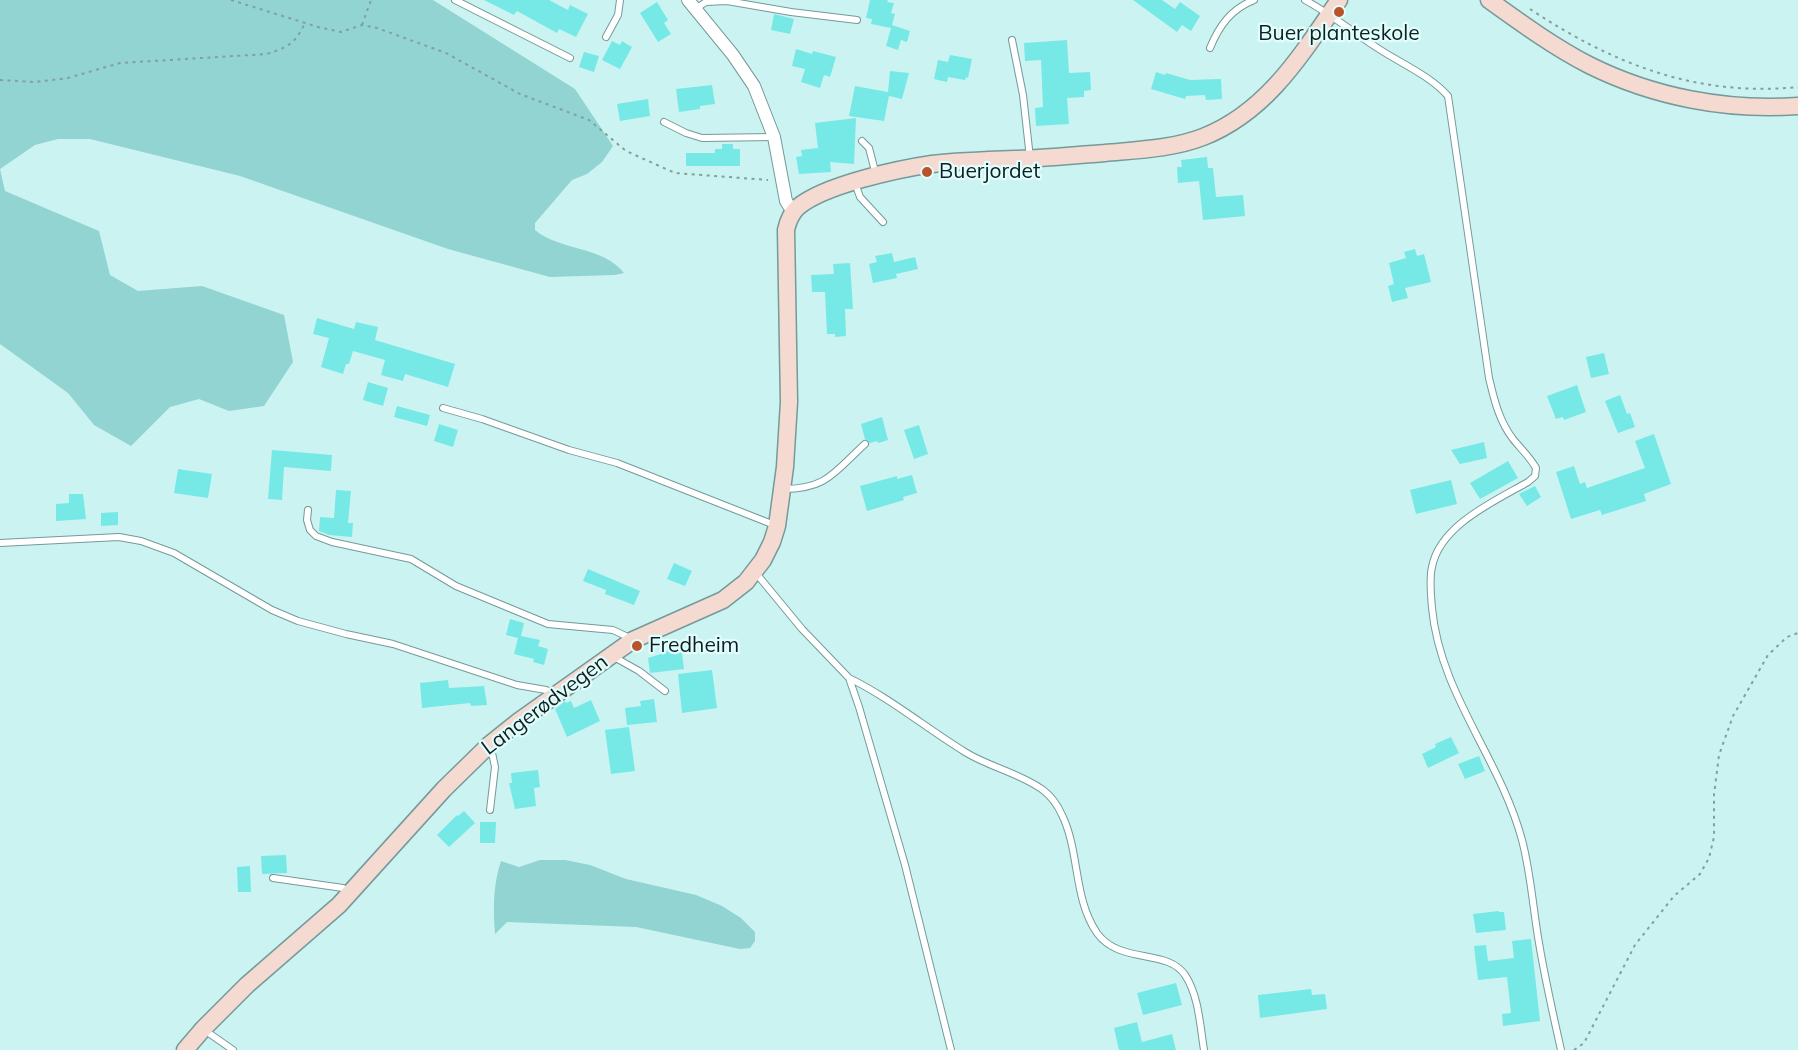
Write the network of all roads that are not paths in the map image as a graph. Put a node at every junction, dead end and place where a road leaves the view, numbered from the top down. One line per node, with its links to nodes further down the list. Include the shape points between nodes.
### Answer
1 (456, 0): 12 (lane)
2 (620, 0): 9 (lane, via 618,15)
3 (1254, 0): 11 (lane, via 1224,20)
4 (1305, 0): 7 (lane)
5 (1489, 0): 13 (main road, via 1578,58 1640,87 1706,102)
6 (692, 4): 8 (lane, via 728,1); 15 (street, via 754,86)
7 (1334, 7): 17 (main road, via 1274,88 1222,128 1160,148); 43 (lane, via 1378,49 1437,84 1448,96 1489,378 1496,407 1511,438 1536,468 1535,476 1528,482 1470,516 1450,535 1432,566 1431,586 1434,623 1446,671 1472,730 1497,773 1521,838)
8 (857, 21)
9 (606, 37)
10 (1012, 40): 17 (lane)
11 (1210, 48)
12 (570, 58)
13 (1798, 106)
14 (664, 122): 15 (lane, via 702,138)
15 (774, 137): 20 (street, via 786,201)
16 (862, 141): 18 (lane, via 869,148)
17 (1030, 158): 18 (main road, via 935,164)
18 (876, 176): 19 (main road)
19 (855, 182): 20 (main road, via 807,201); 21 (lane, via 860,197)
20 (793, 212): 24 (main road, Langerødvegen, via 786,230 789,402)
21 (883, 222)
22 (443, 408): 26 (lane, via 617,463)
23 (864, 444): 24 (lane, via 826,480 808,488)
24 (783, 489): 26 (main road, Langerødvegen)
25 (308, 510): 29 (lane, via 310,530 316,536 411,559 456,586 548,624 613,630)
26 (777, 526): 28 (main road, Langerødvegen, via 768,552)
27 (0, 543): 33 (lane, via 119,537 141,541 174,553 298,621 393,644)
28 (755, 571): 29 (main road, Langerødvegen, via 723,600); 31 (lane)
29 (633, 640): 30 (main road, Langerødvegen)
30 (611, 655): 32 (lane); 33 (main road, Langerødvegen)
31 (849, 678): 41 (lane, via 905,865); 42 (lane, via 966,752 1050,797 1066,823 1083,901 1098,934 1118,950 1166,961 1184,973 1194,997)
32 (665, 691)
33 (556, 695): 34 (main road, Langerødvegen)
34 (489, 745): 35 (lane, via 495,767); 37 (main road, Langerødvegen)
35 (490, 810)
36 (273, 878): 37 (lane)
37 (352, 892): 38 (main road, Langerødvegen)
38 (203, 1029): 39 (main road, Langerødvegen); 40 (lane)
39 (185, 1050)
40 (233, 1050)
41 (951, 1050)
42 (1204, 1050)
43 (1561, 1050)

